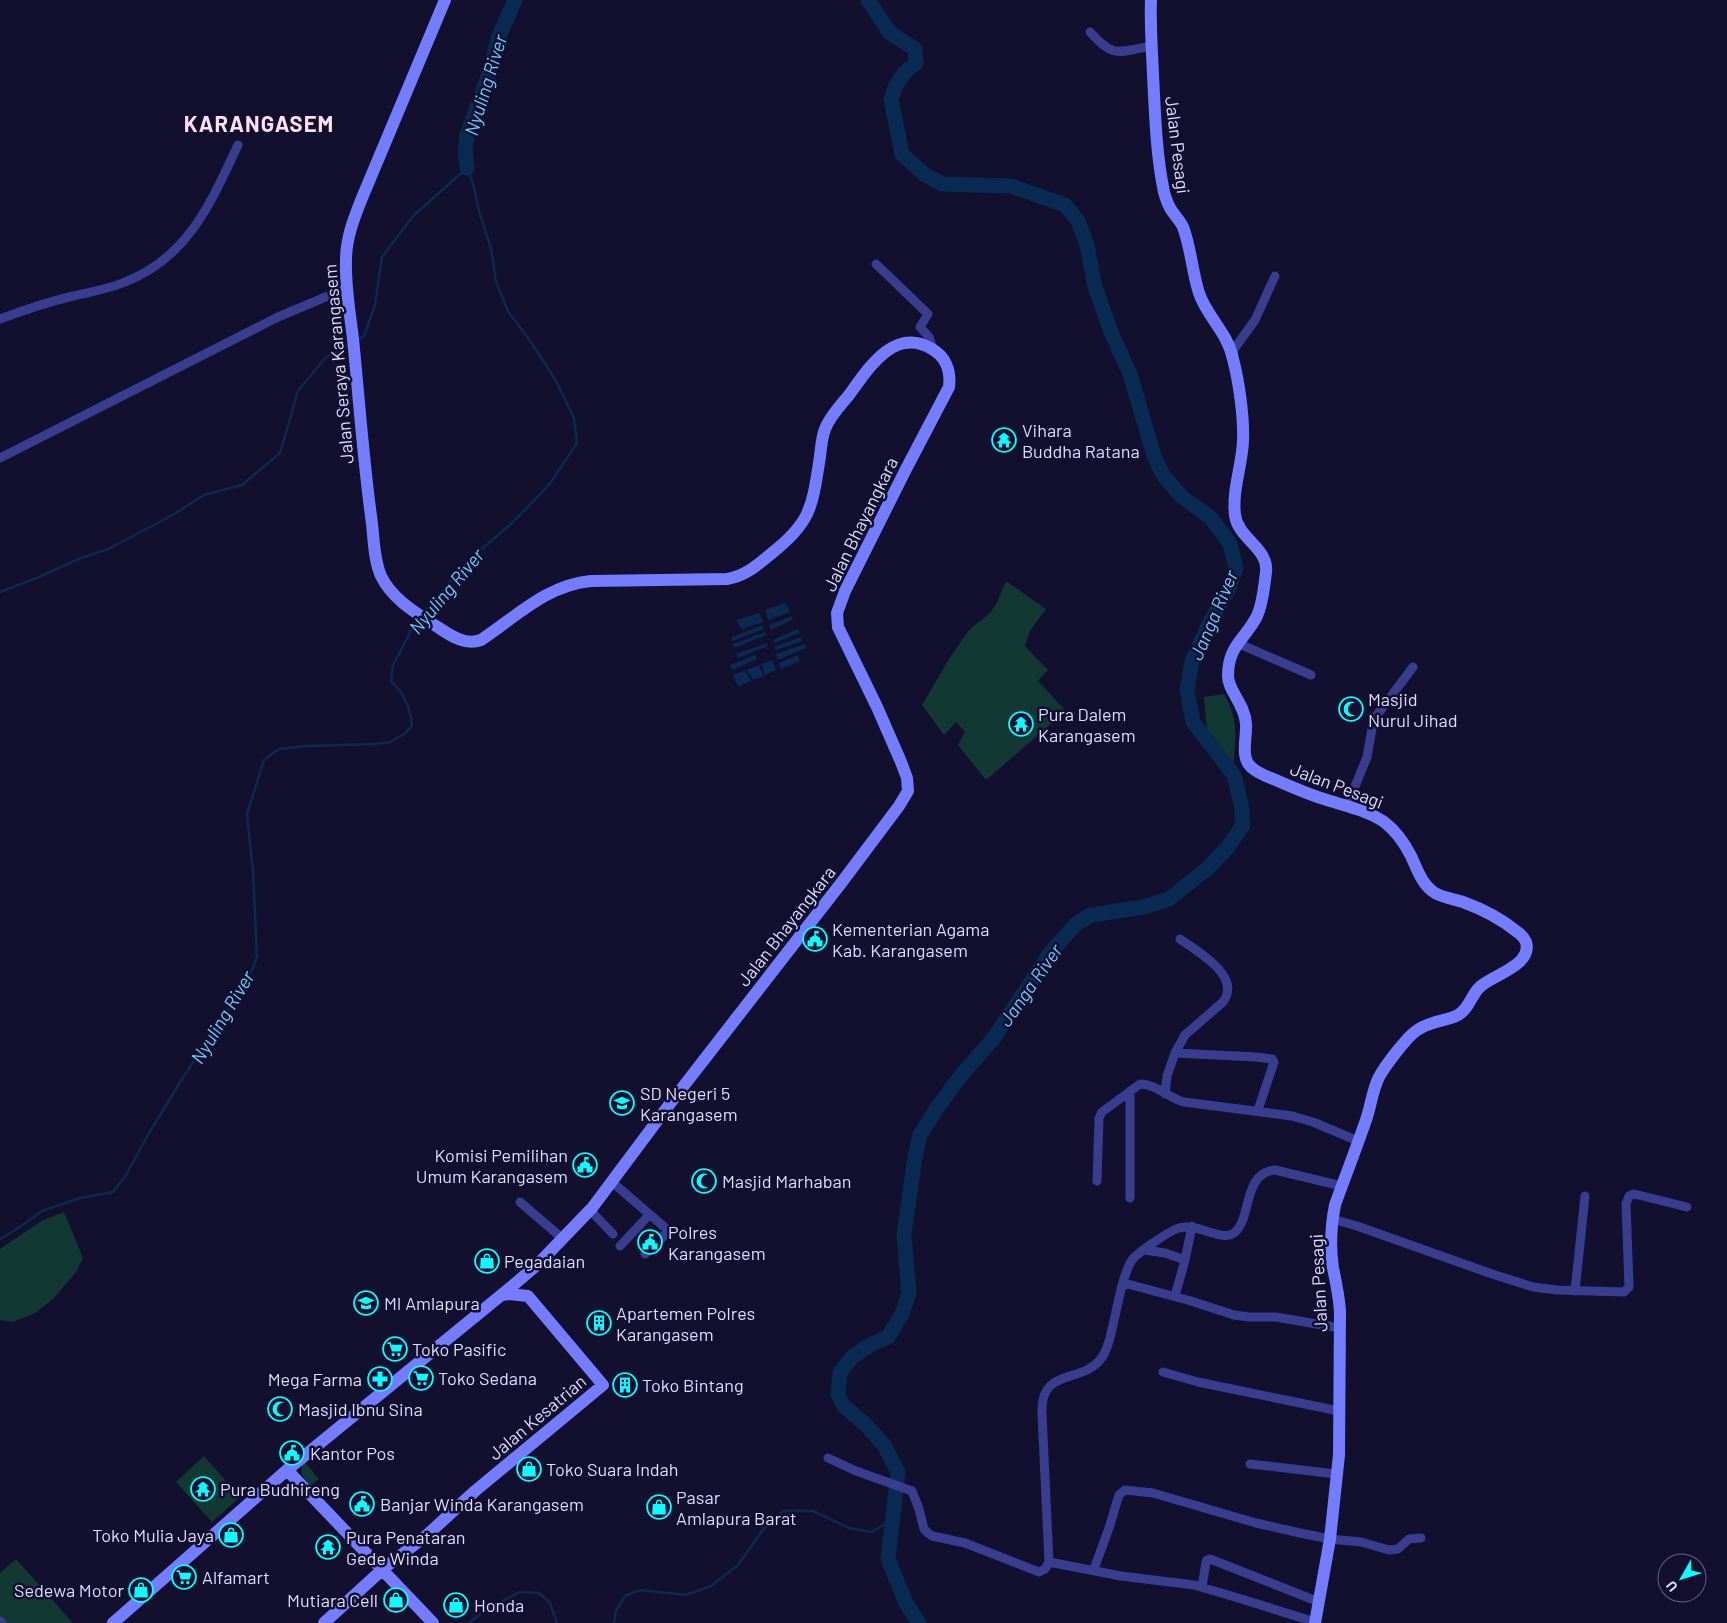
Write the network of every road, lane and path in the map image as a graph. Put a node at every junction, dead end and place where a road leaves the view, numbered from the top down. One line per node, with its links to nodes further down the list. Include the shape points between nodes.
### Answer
1 (445, 0): 8 (street, Jalan Seraya Karangasem, via 353,220 346,256)
2 (1151, 0): 4 (street, Jalan Pesagi)
3 (1090, 32): 4 (street, via 1112,51)
4 (1151, 46): 11 (street, Jalan Pesagi, via 1165,195 1185,234 1198,292)
5 (238, 145): 9 (street, via 199,222 164,262 123,283)
6 (876, 264): 10 (street, via 928,314 920,327 929,337)
7 (1275, 276): 11 (street, via 1254,320)
8 (347, 288): 10 (street, Jalan Seraya Karangasem, via 364,455 378,564 384,582 412,610 452,636 468,642 481,640 543,596 575,583 727,579 751,571 785,544 802,523 812,504 826,427 869,368 885,351 896,345 912,343); 12 (street, via 278,317)
9 (0, 319)
10 (933, 349): 24 (street, Jalan Bhayangkara, via 949,368 949,387 868,544 837,612 838,627 907,778 908,791)
11 (1232, 352): 13 (street, Jalan Pesagi, via 1243,440 1235,513 1242,531 1267,563 1256,618)
12 (0, 458)
13 (1237, 643): 15 (street); 16 (street, Jalan Pesagi, via 1232,651 1228,677 1245,713 1248,765 1299,790)
14 (1413, 668): 16 (street, via 1377,715 1367,757)
15 (1311, 676)
16 (1347, 806): 22 (street, Jalan Pesagi, via 1377,818 1394,831 1433,892 1495,916 1521,935 1526,945 1522,959 1480,986 1460,1014 1422,1026 1402,1045 1379,1077)
17 (1180, 939): 18 (street, via 1215,966 1228,983 1229,990 1223,1002 1185,1035)
18 (1175, 1053): 20 (street); 21 (street, via 1272,1059 1273,1068)
19 (1130, 1092): 20 (street, via 1144,1084); 23 (street, via 1102,1112 1099,1118); 27 (street)
20 (1165, 1094): 21 (street, via 1184,1102)
21 (1258, 1110): 22 (street, via 1313,1122)
22 (1358, 1141): 25 (street, Jalan Pesagi)
23 (1097, 1181)
24 (612, 1182): 30 (street, Jalan Bhayangkara); 31 (street)
25 (1342, 1186): 32 (street, Jalan Pesagi); 33 (street, via 1268,1171 1260,1175 1252,1186 1239,1227 1233,1234 1224,1236)
26 (1585, 1196): 42 (street)
27 (1130, 1198)
28 (520, 1202): 35 (street)
29 (1687, 1207): 42 (street, via 1634,1194 1629,1196 1626,1204 1629,1287 1619,1293)
30 (590, 1210): 34 (street); 35 (street, Jalan Bhayangkara)
31 (649, 1215): 36 (street); 38 (street, via 669,1231)
32 (1332, 1219): 42 (street, via 1534,1287); 46 (street, Jalan Pesagi, via 1332,1256)
33 (1192, 1226): 37 (street, via 1176,1229); 39 (street)
34 (613, 1234)
35 (563, 1239): 40 (street, Jalan Bhayangkara)
36 (620, 1246)
37 (1145, 1250): 39 (street); 41 (street, via 1132,1261)
38 (645, 1254)
39 (1185, 1260): 45 (street)
40 (524, 1276): 43 (street, Jalan Bhayangkara); 44 (street)
41 (1124, 1283): 45 (street); 55 (street, via 1109,1343 1101,1360 1055,1382 1042,1397)
42 (1575, 1291)
43 (502, 1295): 44 (street); 51 (street, Jalan Bhayangkara)
44 (528, 1296): 56 (street, Jalan Kesatrian, via 603,1385)
45 (1174, 1296): 46 (street, via 1249,1318 1289,1318)
46 (1340, 1328): 48 (street, Jalan Pesagi)
47 (1163, 1372): 48 (street)
48 (1340, 1411): 52 (street, Jalan Pesagi)
49 (828, 1458): 55 (street, via 912,1491 924,1529 932,1536 965,1543 1039,1572 1045,1570)
50 (1250, 1464): 52 (street)
51 (287, 1470): 56 (street); 60 (street, Jalan Bhayangkara)
52 (1336, 1474): 54 (street, Jalan Pesagi)
53 (1421, 1538): 54 (street, via 1410,1540 1394,1550)
54 (1330, 1539): 57 (street, via 1256,1523 1153,1493 1125,1490 1119,1495); 59 (street, Jalan Pesagi)
55 (1050, 1562): 57 (street)
56 (383, 1569): 61 (street); 62 (street)
57 (1094, 1569): 58 (street)
58 (1202, 1588): 59 (street, via 1206,1562 1210,1559); 63 (street)
59 (1319, 1602): 63 (street, Jalan Pesagi)
60 (113, 1623)
61 (324, 1623)
62 (433, 1623)
63 (1315, 1623)

